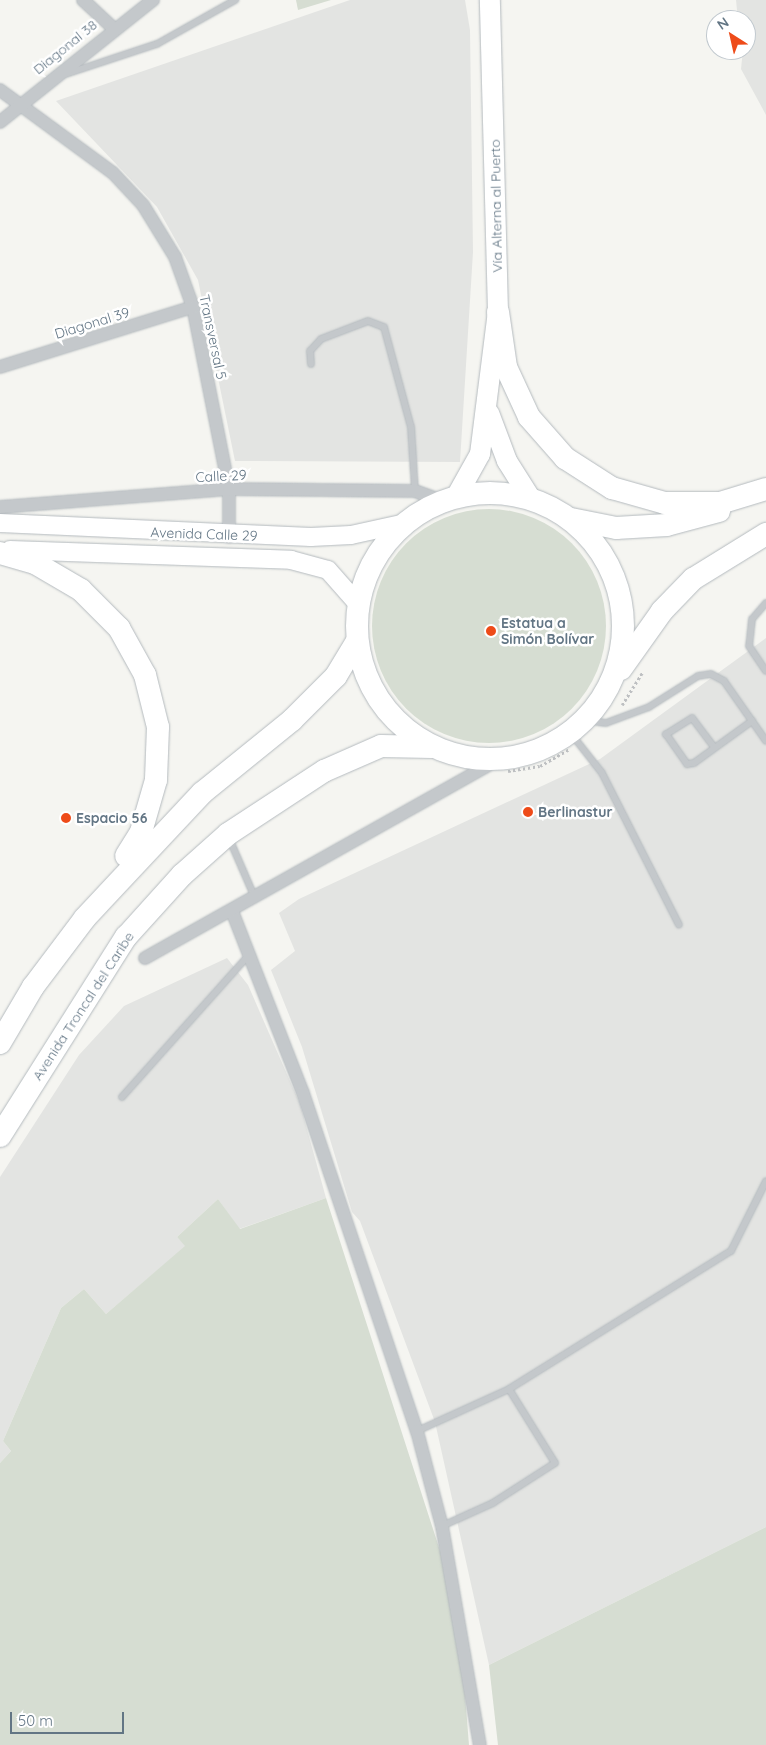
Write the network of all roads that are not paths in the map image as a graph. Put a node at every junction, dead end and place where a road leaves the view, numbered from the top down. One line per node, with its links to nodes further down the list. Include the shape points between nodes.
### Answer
1 (83, 0): 5 (street)
2 (153, 0): 5 (street, Diagonal 38)
3 (236, 0): 6 (lane, via 157,44 82,72)
4 (490, 0): 11 (main road, Vía Alterna al Puerto)
5 (113, 28): 6 (street, Diagonal 38)
6 (49, 78): 8 (street, Diagonal 38)
7 (0, 90): 8 (street, Transversal 5)
8 (18, 105): 9 (street, Diagonal 38); 10 (street, Transversal 5, via 113,172 143,205 175,257)
9 (0, 122)
10 (193, 307): 13 (street, Diagonal 39); 15 (street, Transversal 5)
11 (498, 312): 14 (main road, Vía Alterna al Puerto); 16 (highway, via 506,367 529,417 565,458 612,488 665,503 720,503)
12 (312, 364): 17 (lane, via 310,350 320,338 368,321 384,327 411,427)
13 (0, 367)
14 (489, 412): 18 (main road, Vía Alterna al Puerto, via 507,461); 19 (main road, Vía Alterna al Puerto, via 480,454)
15 (229, 489): 17 (street, Calle 29); 20 (street, Calle 29); 25 (street, Transversal 5)
16 (766, 490): 21 (highway, via 722,510 667,525 616,528)
17 (415, 491): 19 (street, Calle 29)
18 (531, 498): 19 (highway, via 494,492); 21 (highway)
19 (449, 499): 23 (highway)
20 (0, 507)
21 (571, 519): 32 (highway, via 602,551 620,592 624,636)
22 (0, 523): 25 (main road, Avenida Calle 29)
23 (406, 523): 25 (main road, Avenida Calle 29, via 351,535); 29 (highway, via 383,546 367,574)
24 (766, 534): 32 (highway, via 693,579 662,612)
25 (229, 537)
26 (0, 550): 29 (main road, Avenida Calle 29, via 292,560 328,570)
27 (0, 554): 42 (highway, via 35,563 81,590 119,628 145,675 158,727 156,780 141,832)
28 (766, 603): 31 (lane, via 752,619 749,646)
29 (358, 604): 30 (highway)
30 (357, 641): 36 (highway, via 362,668 384,707 408,733); 42 (highway, via 330,682 292,720 177,818)
31 (766, 671)
32 (613, 680): 34 (highway, via 598,705)
33 (752, 721): 34 (lane, via 724,681 711,674 698,676 649,707 606,723); 35 (lane); 37 (lane)
34 (575, 726): 38 (highway, via 528,754); 43 (lane)
35 (766, 740)
36 (432, 747): 38 (highway, via 465,758); 39 (highway, Avenida Troncal del Caribe, via 372,750 284,794)
37 (714, 747): 37 (lane, via 687,764 666,734 692,718)
38 (500, 759): 40 (street)
39 (228, 834): 40 (lane); 48 (highway, Avenida Troncal del Caribe, via 182,875 126,937)
40 (255, 898): 41 (street)
41 (232, 912): 44 (street); 45 (street)
42 (85, 918): 46 (highway, via 33,987)
43 (679, 925)
44 (249, 955): 47 (lane); 51 (street, via 303,1093)
45 (145, 958)
46 (0, 1043)
47 (122, 1097)
48 (0, 1136)
49 (766, 1181): 50 (lane, via 731,1251)
50 (509, 1389): 51 (lane); 52 (lane, via 554,1464 493,1503)
51 (417, 1431): 52 (street)
52 (442, 1526): 53 (street)
53 (480, 1745)

